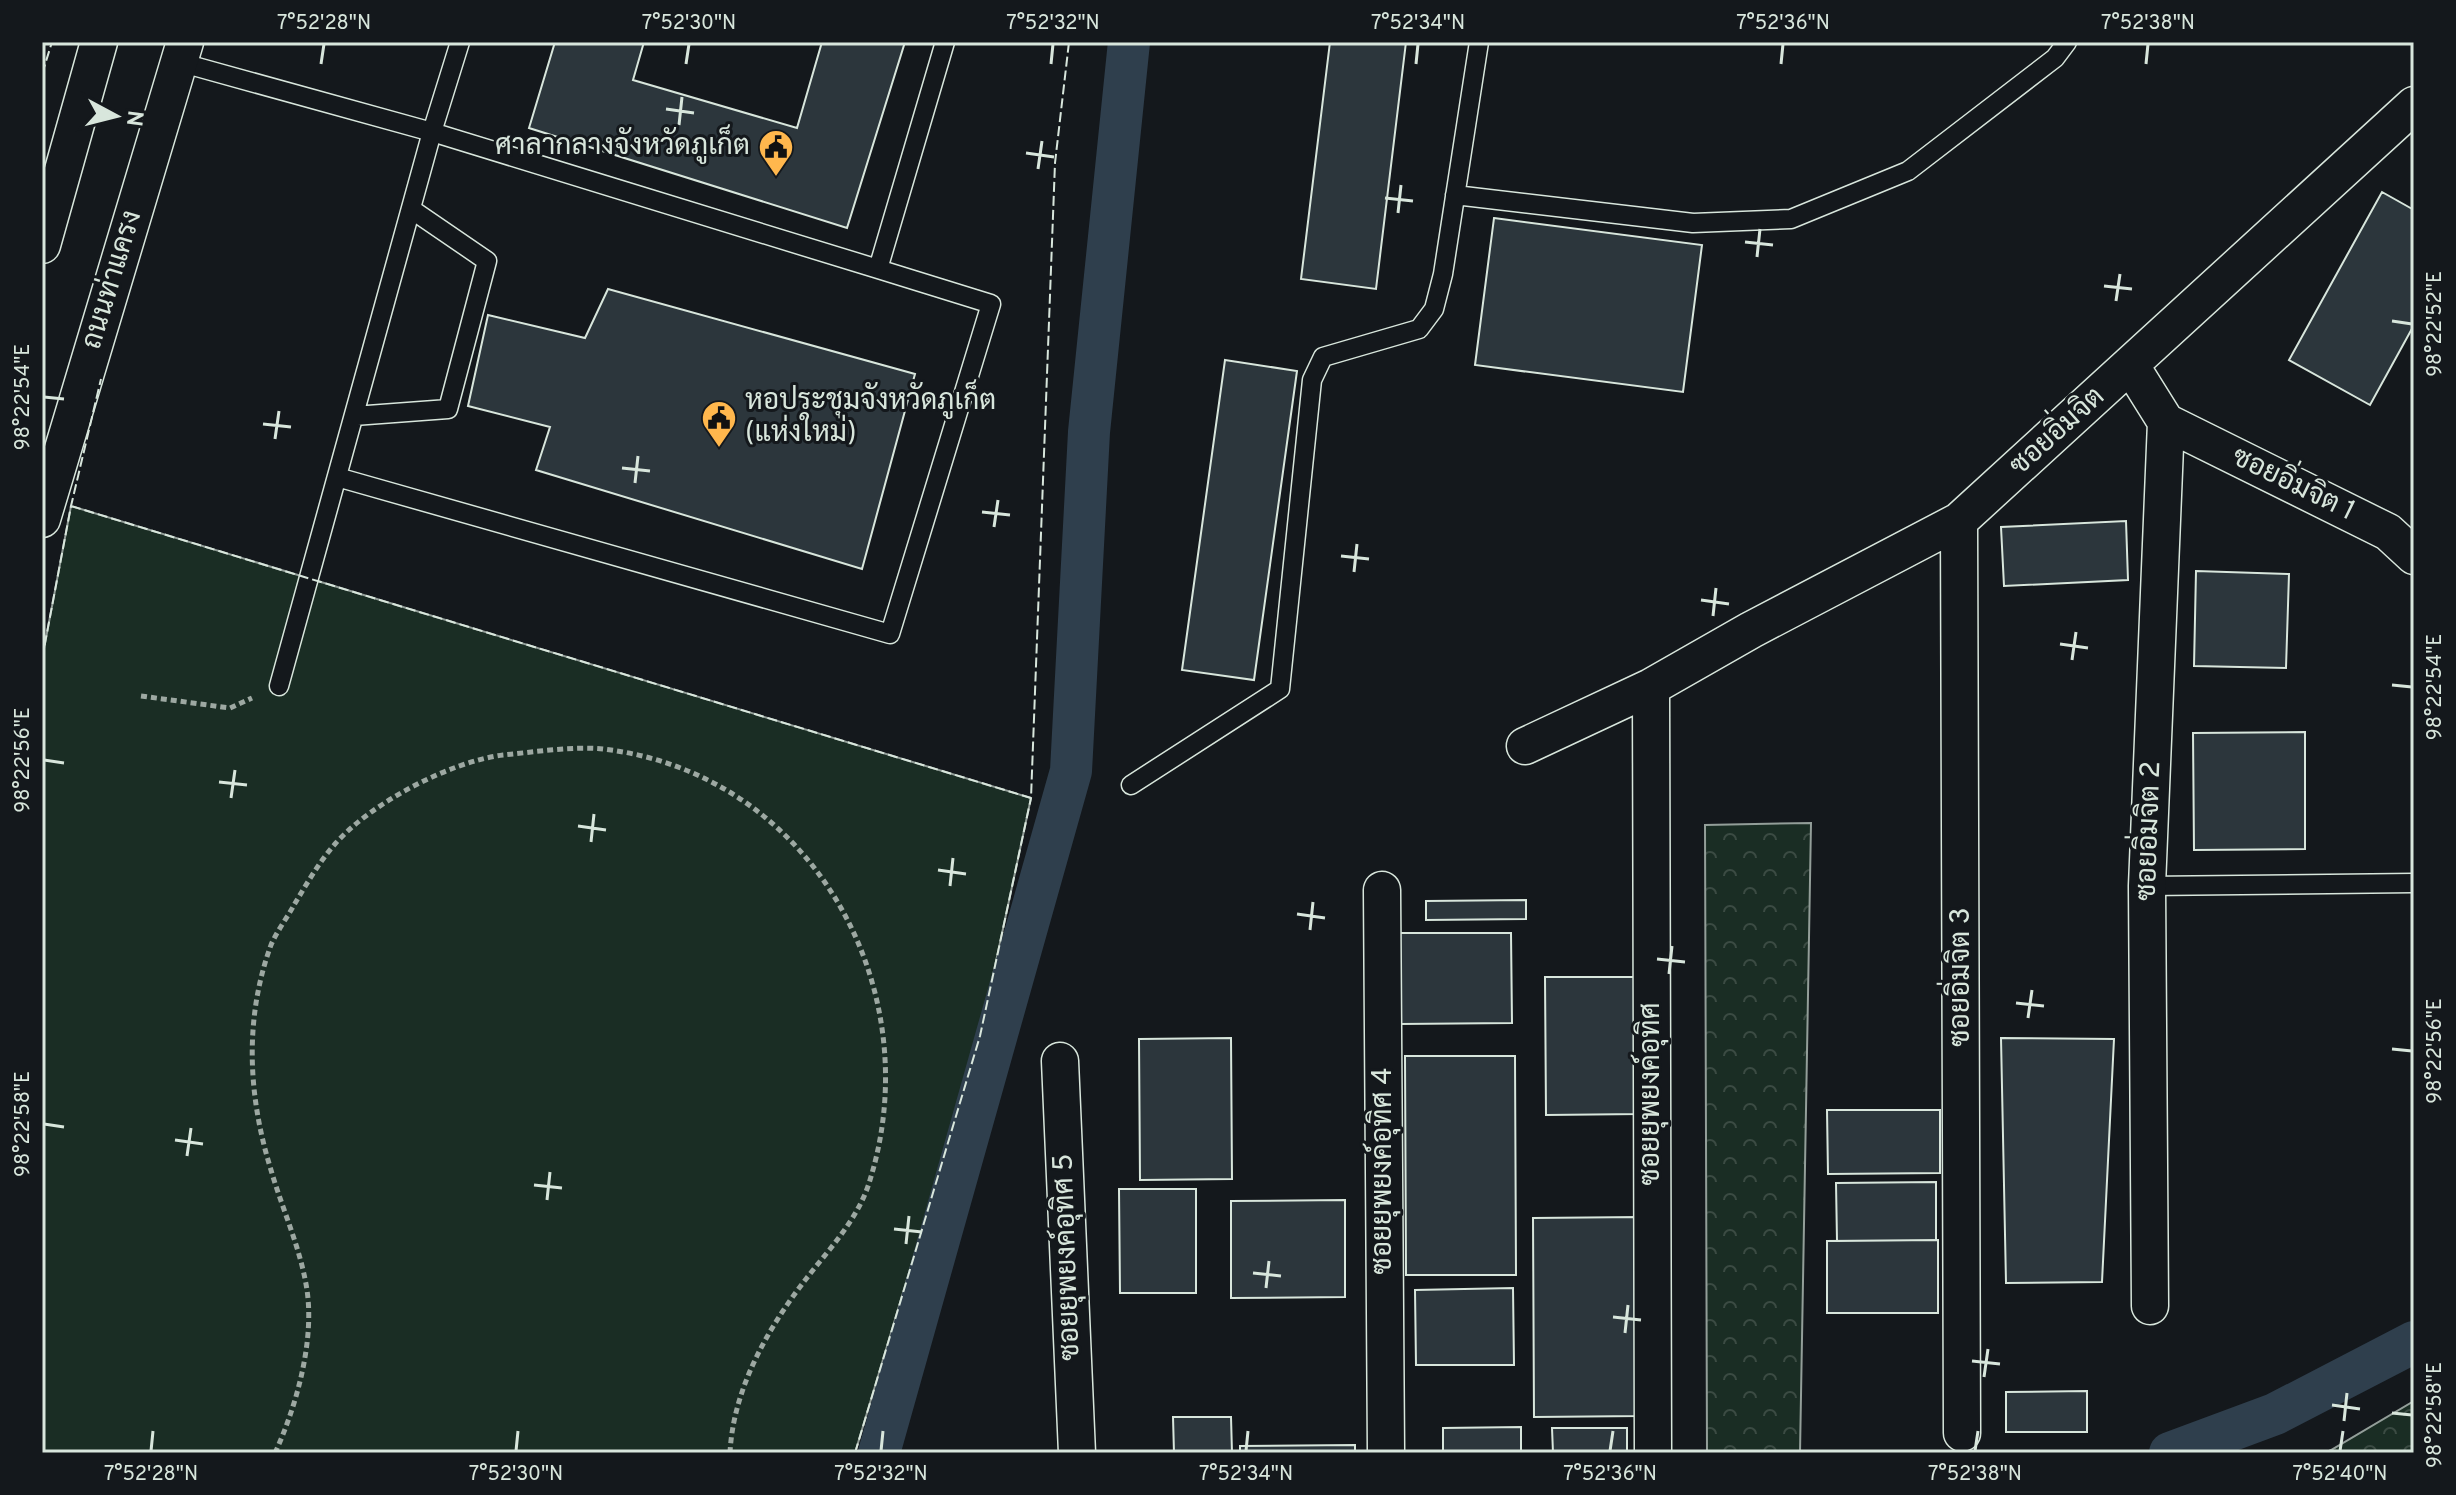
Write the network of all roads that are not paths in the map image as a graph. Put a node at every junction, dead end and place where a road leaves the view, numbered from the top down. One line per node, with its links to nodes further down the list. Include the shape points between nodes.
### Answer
1 (99, 42): 11 (street)
2 (460, 42): 8 (lane)
3 (945, 42): 12 (lane)
4 (1479, 42): 9 (lane)
5 (2067, 42): 9 (lane, via 2055,58 1908,171 1791,219 1693,223)
6 (182, 52): 8 (lane); 17 (street, ถนนท่าแครง)
7 (2410, 116): 13 (street, ซอยอิ่มจิต)
8 (432, 132): 10 (lane); 12 (lane)
9 (1455, 195): 23 (lane, via 1434,309 1419,329 1355,345 1323,357 1317,365 1280,689)
10 (411, 209): 14 (lane); 14 (lane, via 487,261 448,409)
11 (42, 245)
12 (878, 269): 16 (lane, via 991,304 890,634)
13 (2131, 366): 15 (street); 18 (street, ซอยอิ่มจิต)
14 (354, 416): 16 (lane)
15 (2166, 422): 19 (street, ซอยอิ่มจิต 1, via 2388,532); 25 (street, ซอยอิ่มจิต 2)
16 (337, 477): 20 (lane)
17 (42, 519)
18 (1959, 521): 21 (street, ซอยอิ่มจิต); 29 (street, ซอยอิ่มจิต 3)
19 (2414, 556)
20 (279, 686)
21 (1651, 687): 22 (street, ซอยอิ่มจิต); 32 (street, ซอยยุพยงค์อุทิศ)
22 (1525, 746)
23 (1131, 785)
24 (2414, 883): 25 (lane)
25 (2147, 886): 28 (street, ซอยอิ่มจิต 2)
26 (1382, 890): 31 (street, ซอยยุพยงค์อุทิศ 4)
27 (1060, 1061): 30 (street, ซอยยุพยงค์อุทิศ 5)
28 (2150, 1306)
29 (1962, 1433)
30 (1077, 1453)
31 (1386, 1453)
32 (1653, 1453)

